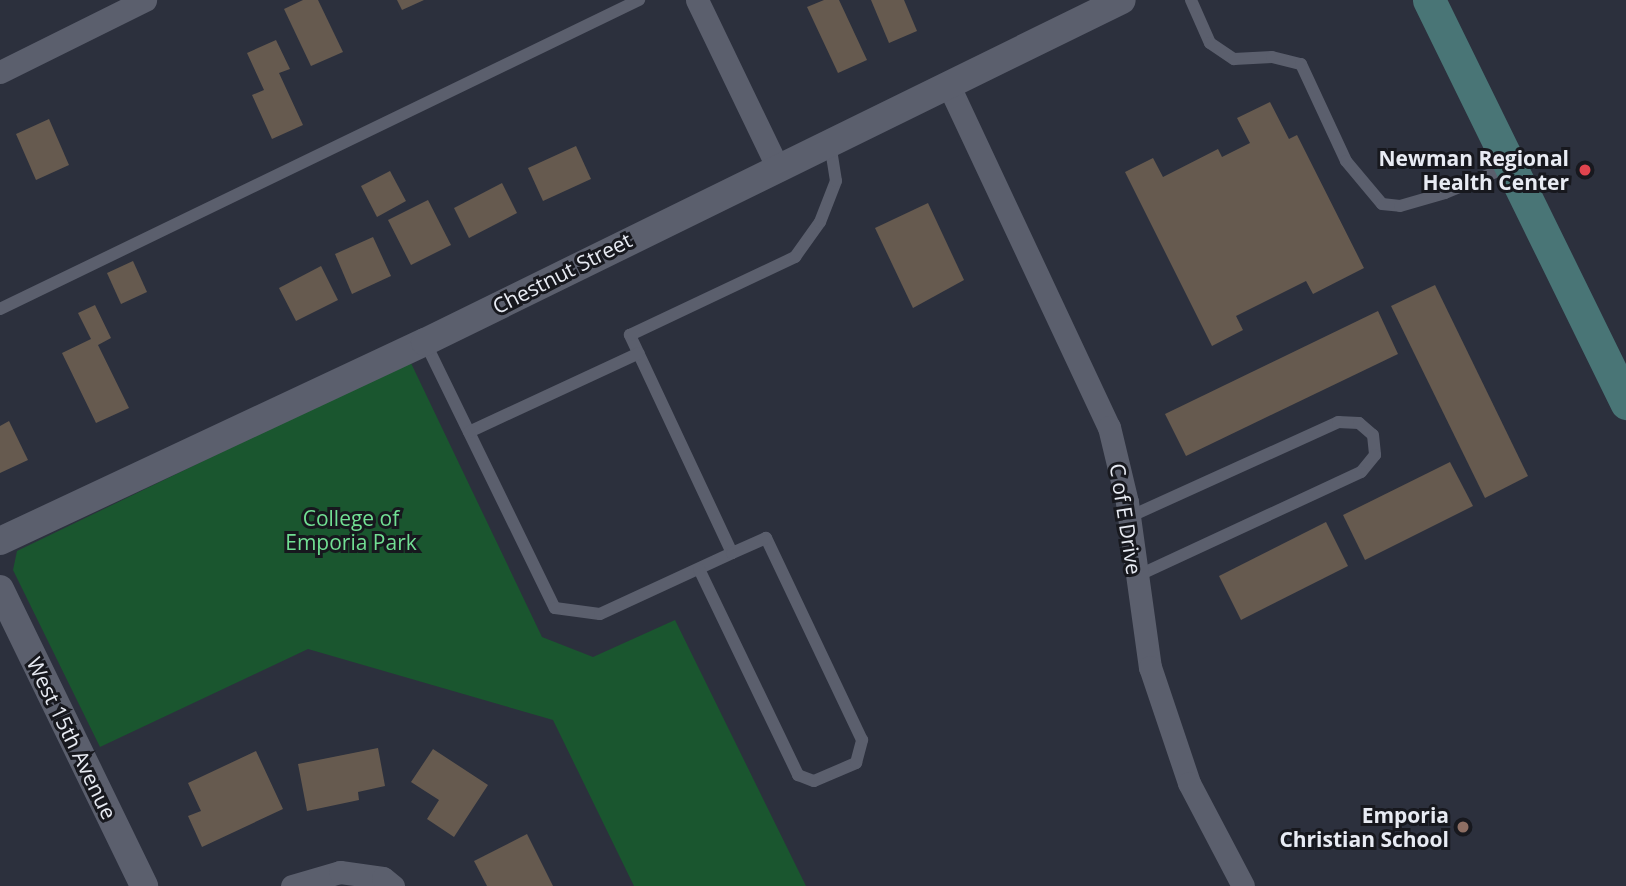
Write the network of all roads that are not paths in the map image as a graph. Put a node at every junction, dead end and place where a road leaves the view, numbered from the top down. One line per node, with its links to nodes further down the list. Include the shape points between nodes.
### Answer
1 (145, 0): 7 (street)
2 (639, 0): 12 (lane)
3 (697, 0): 10 (street)
4 (1122, 0): 8 (street, Chestnut Street)
5 (1191, 0): 11 (lane, via 1210,43 1234,59 1272,57 1301,64 1346,161 1381,204 1400,206 1445,193)
6 (1429, 0): 11 (main road)
7 (0, 72)
8 (948, 84): 9 (street, Chestnut Street); 17 (street, C of E Drive, via 1108,426)
9 (830, 141): 10 (street, Chestnut Street); 14 (lane, via 836,181 820,222 795,257 631,335)
10 (777, 166): 13 (street, Chestnut Street)
11 (1510, 166): 15 (main road)
12 (0, 309)
13 (425, 342): 16 (lane); 18 (street, Chestnut Street)
14 (639, 353): 16 (lane); 19 (lane)
15 (1626, 403)
16 (469, 432): 20 (lane, via 555,608 600,614)
17 (1129, 517): 21 (street, C of E Drive); 21 (lane, via 1338,422 1359,423 1373,435 1375,455 1361,472)
18 (0, 541)
19 (732, 553): 20 (lane); 20 (lane, via 766,538 862,740 856,763 814,781 798,775)
20 (699, 569)
21 (1135, 577): 26 (street, C of E Drive, via 1150,667 1189,783)
22 (0, 589): 23 (street, West 15th Avenue)
23 (144, 886)
24 (292, 886): 25 (street, via 340,872 383,878)
25 (393, 886)
26 (1243, 886)

